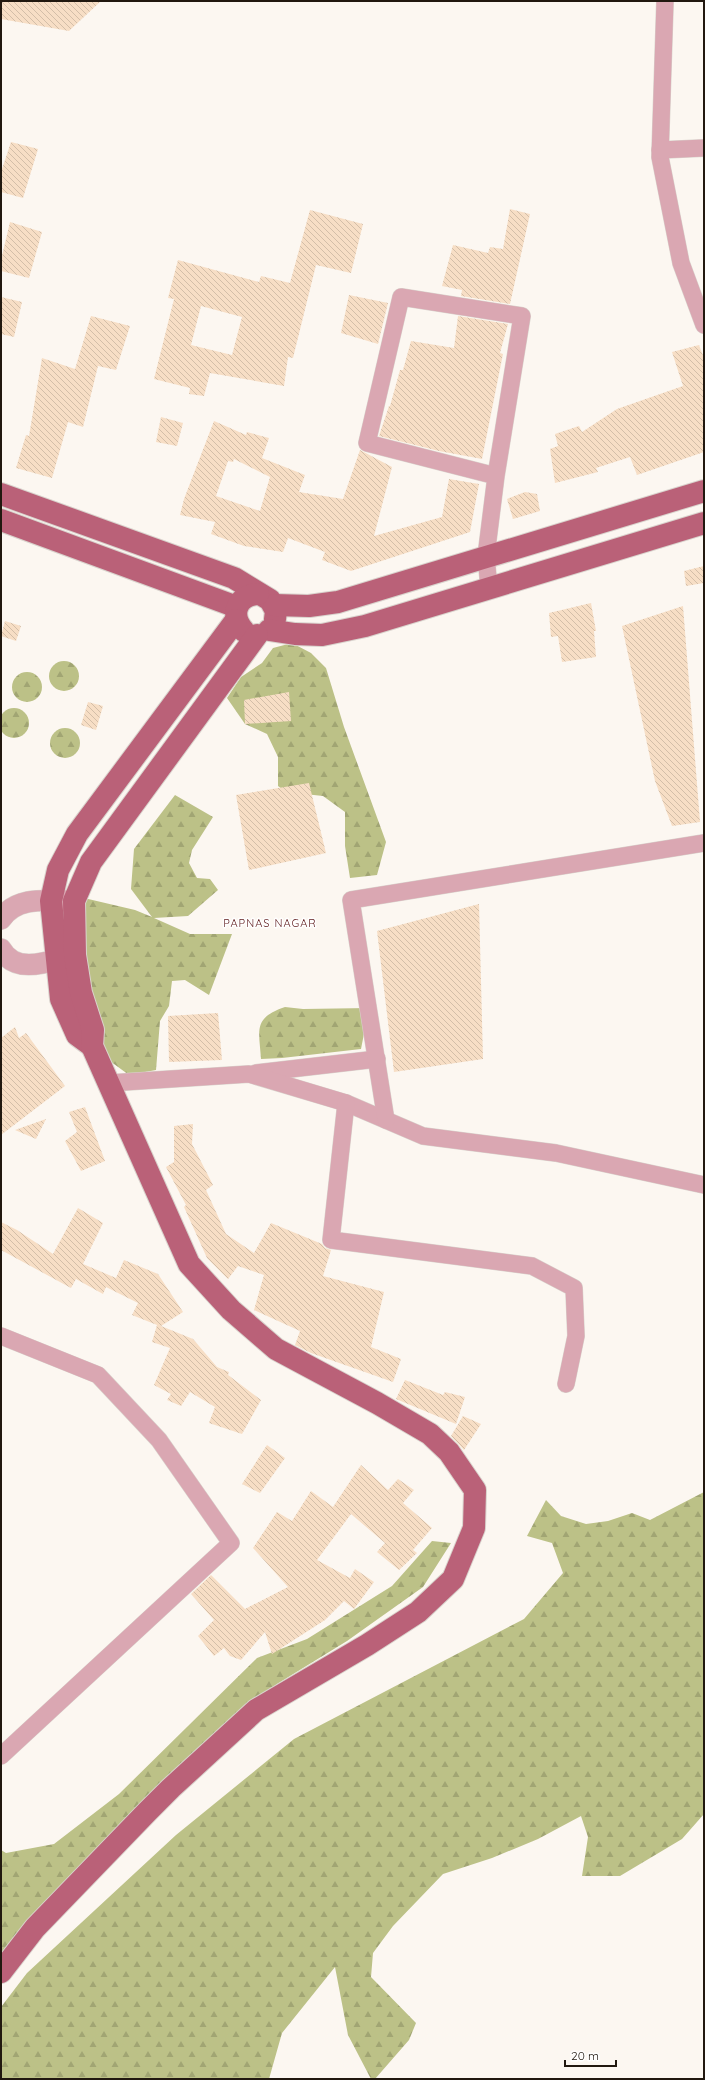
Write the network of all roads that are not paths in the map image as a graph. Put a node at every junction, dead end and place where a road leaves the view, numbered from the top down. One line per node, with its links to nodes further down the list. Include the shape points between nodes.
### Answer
1 (665, 1): 3 (street)
2 (704, 148): 3 (street)
3 (660, 150): 4 (street, via 681,263)
4 (704, 325)
5 (496, 476): 5 (street, via 522,316 401,297 367,443); 12 (street)
6 (704, 491): 12 (main road)
7 (1, 494): 8 (main road)
8 (36, 507): 11 (main road); 14 (main road, via 234,578)
9 (1, 520): 11 (main road)
10 (704, 523): 13 (main road)
11 (28, 529): 15 (main road)
12 (486, 556): 13 (street); 14 (main road, via 338,602 309,606)
13 (489, 588): 16 (main road, via 365,626 322,635)
14 (266, 599): 15 (main road, via 246,597); 16 (main road, via 276,617)
15 (237, 613): 16 (main road, via 244,631); 19 (main road, via 77,834 58,870)
16 (263, 632): 18 (main road, via 91,862)
17 (704, 843): 23 (street, via 351,900)
18 (74, 900): 19 (street); 22 (main road)
19 (51, 901): 20 (street, via 33,901 13,906); 22 (main road)
20 (1, 918)
21 (1, 949): 22 (street, via 9,959 18,964 28,965)
22 (65, 957): 25 (main road, via 60,999 77,1035 92,1046)
23 (377, 1059): 24 (street); 27 (street)
24 (249, 1074): 25 (street); 26 (street)
25 (109, 1083): 32 (main road, via 188,1264 232,1310 276,1349 430,1434 449,1452 475,1490 474,1528 453,1579 448,1584 418,1612 256,1710 171,1788 120,1840 35,1928)
26 (346, 1103): 27 (street); 30 (street, via 331,1240 532,1266 574,1288 576,1336)
27 (386, 1120): 28 (street, via 423,1136 556,1153)
28 (704, 1185)
29 (1, 1336): 31 (street, via 98,1375 159,1440 231,1543)
30 (566, 1384)
31 (1, 1756)
32 (1, 1972)

